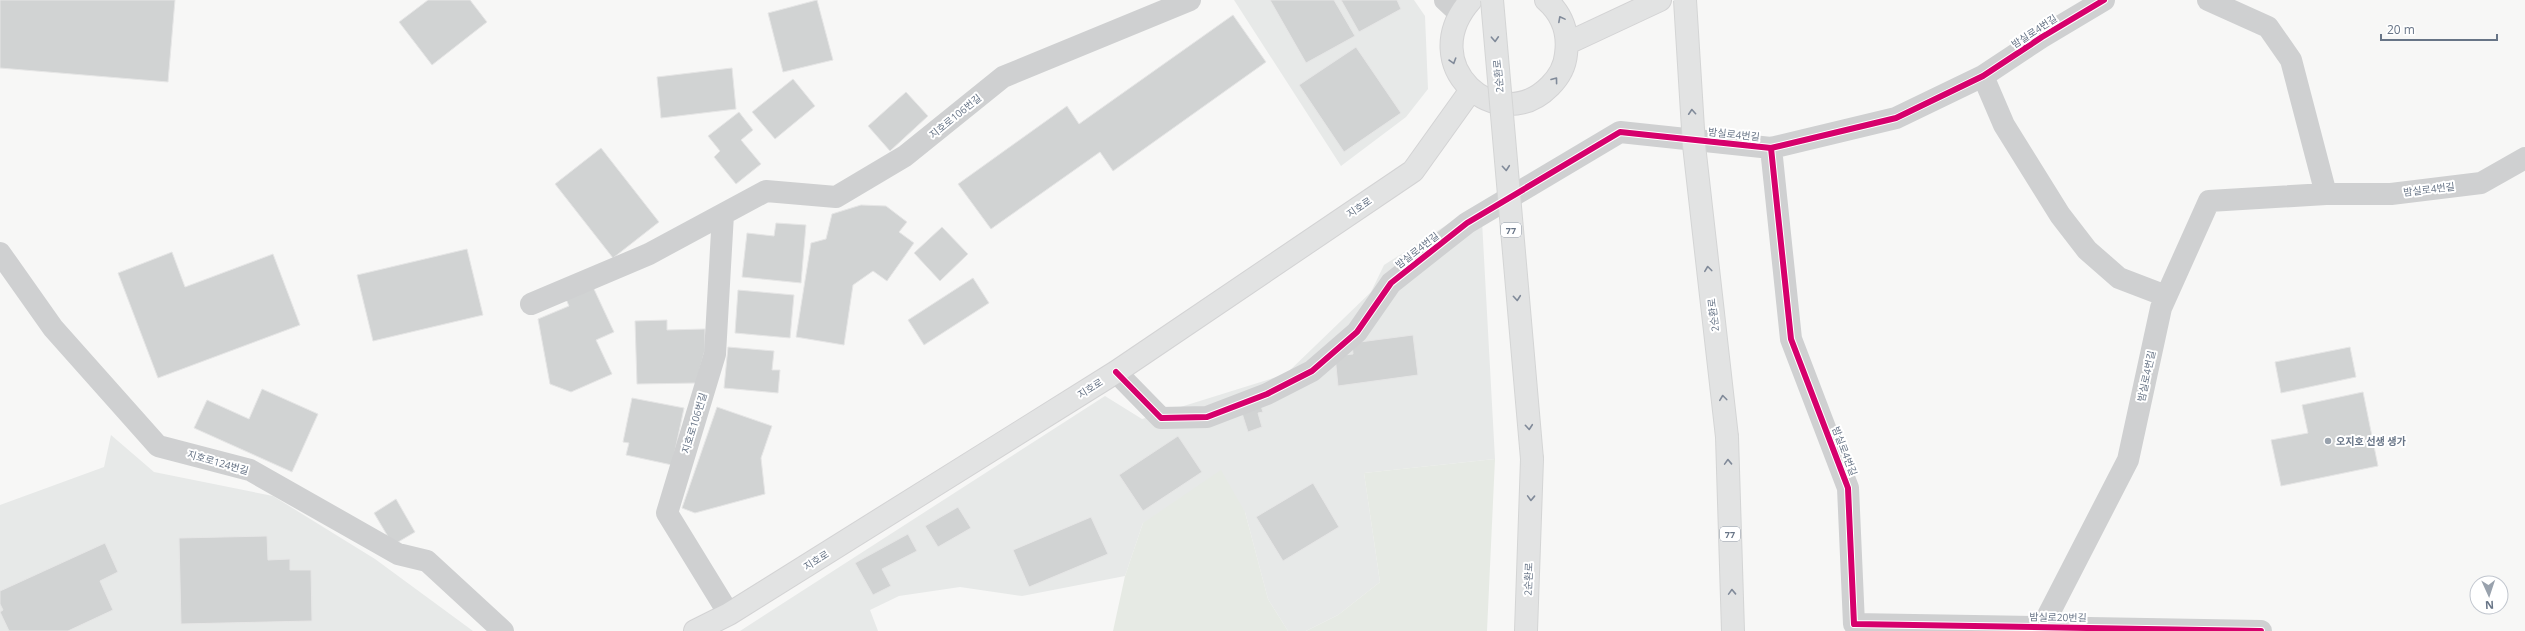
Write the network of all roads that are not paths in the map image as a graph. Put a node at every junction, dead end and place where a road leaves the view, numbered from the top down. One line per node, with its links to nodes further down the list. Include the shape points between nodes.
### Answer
1 (1190, 0): 15 (street, 지호로106번길, via 1004,77 905,156 836,197 766,191)
2 (1492, 0): 25 (main road, 2순환로 / 77, one-way to 25, bridge, via 1532,459)
3 (1546, 0): 9 (main road, one-way to 3, via 1564,24 1554,7)
4 (1660, 0): 9 (main road)
5 (1685, 0): 26 (main road, 2순환로 / 77, one-way to 5, bridge, via 1727,437 1694,145)
6 (2104, 0): 10 (street, 밤실로4번길, via 2042,36)
7 (2224, 2): 14 (street, via 2268,27 2291,60)
8 (1458, 4): 11 (main road, one-way to 11, via 1450,38 1451,58 1459,76)
9 (1568, 43): 11 (main road, one-way to 9, via 1488,100 1507,103 1526,101 1543,93 1557,79 1565,62)
10 (1984, 76): 12 (street, 밤실로4번길, via 1896,118); 17 (street, via 2004,125 2060,215 2087,250 2119,278)
11 (1471, 90): 19 (main road, 지호로, via 1413,171)
12 (1771, 148): 19 (street, 밤실로4번길, via 1620,132 1461,228 1391,283 1357,332 1312,371 1267,394 1207,417 1160,418); 21 (street, 밤실로4번길, via 1791,339 1848,488)
13 (2525, 158): 14 (street, 밤실로4번길, via 2481,183 2391,194)
14 (2326, 194): 17 (street, 밤실로4번길, via 2209,201)
15 (723, 214): 18 (street, 지호로106번길, via 649,254); 20 (street, 지호로106번길, via 715,354 667,513)
16 (0, 253): 23 (street, 지호로124번길, via 53,328 158,446 250,470 398,554 428,561)
17 (2166, 296): 22 (street, 밤실로4번길, via 2161,308 2128,460)
18 (531, 304)
19 (1116, 372): 20 (main road, 지호로)
20 (729, 614): 24 (main road, 지호로)
21 (1854, 624): 22 (street, 밤실로20번길)
22 (2042, 627): 27 (street, 밤실로20번길)
23 (503, 631)
24 (696, 631)
25 (1526, 631)
26 (1733, 631)
27 (2261, 631)

